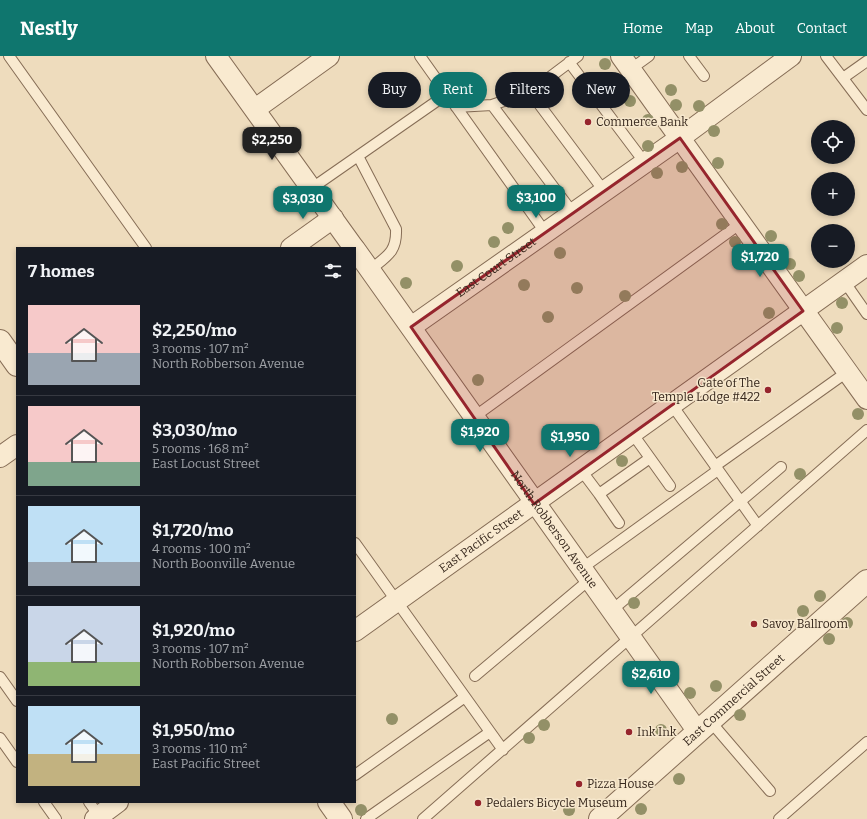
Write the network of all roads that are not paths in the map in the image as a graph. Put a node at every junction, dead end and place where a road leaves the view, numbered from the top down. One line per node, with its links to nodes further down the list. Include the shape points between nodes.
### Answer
1 (9, 56): 33 (lane)
2 (216, 56): 22 (street, North Robberson Avenue)
3 (329, 56): 22 (street)
4 (420, 56): 12 (lane)
5 (649, 56): 11 (lane)
6 (689, 56): 14 (lane)
7 (791, 56): 24 (street, East Court Street)
8 (826, 56): 15 (lane)
9 (574, 59): 13 (lane); 26 (lane)
10 (867, 61): 15 (lane)
11 (626, 63): 24 (street)
12 (431, 72)
13 (557, 72)
14 (704, 76)
15 (843, 78): 23 (lane)
16 (495, 104): 18 (lane)
17 (487, 105): 18 (lane)
18 (492, 105): 29 (lane)
19 (429, 107): 25 (lane)
20 (457, 108): 32 (lane)
21 (542, 108): 28 (lane)
22 (255, 109): 27 (street, North Robberson Avenue)
23 (867, 110)
24 (680, 138): 26 (street, East Court Street); 31 (street)
25 (358, 156): 27 (lane); 38 (lane, via 396,229 397,241 392,252)
26 (645, 163): 28 (street, East Court Street)
27 (312, 188): 30 (street, North Robberson Avenue)
28 (604, 191): 29 (street, East Court Street)
29 (573, 213): 32 (street, East Court Street)
30 (333, 218): 34 (street); 35 (street, North Robberson Avenue)
31 (741, 223): 41 (street); 48 (lane)
32 (545, 232): 42 (street, East Court Street)
33 (145, 247)
34 (293, 247)
35 (354, 247)
36 (356, 249): 38 (street, North Robberson Avenue)
37 (867, 265): 39 (street, East Pacific Street)
38 (370, 270): 42 (street, North Robberson Avenue)
39 (844, 281): 40 (lane); 41 (street, East Pacific Street)
40 (865, 307)
41 (803, 311): 45 (street); 47 (street, East Pacific Street)
42 (411, 327): 48 (street, North Robberson Avenue)
43 (0, 341): 44 (street)
44 (16, 364)
45 (847, 372): 46 (street); 55 (lane)
46 (867, 399)
47 (672, 405): 50 (street, East Pacific Street); 55 (lane)
48 (474, 418): 60 (street, North Robberson Avenue)
49 (867, 430): 62 (lane)
50 (632, 434): 53 (lane); 56 (street, East Pacific Street)
51 (16, 446): 52 (street)
52 (0, 457)
53 (650, 458): 57 (lane); 58 (lane)
54 (781, 467): 59 (lane)
55 (717, 468): 59 (lane); 64 (lane)
56 (581, 470): 58 (lane); 60 (street, East Pacific Street)
57 (670, 486)
58 (599, 494): 61 (lane)
59 (741, 502): 62 (lane); 67 (lane)
60 (534, 504): 64 (street, North Robberson Avenue); 66 (street, East Pacific Street)
61 (619, 523)
62 (758, 526): 69 (lane)
63 (356, 544): 66 (lane)
64 (585, 574): 67 (street, North Robberson Avenue); 70 (lane)
65 (867, 581): 74 (street, East Commercial Street)
66 (396, 602): 68 (street, East Pacific Street); 72 (lane)
67 (611, 611): 69 (street, North Robberson Avenue)
68 (356, 630)
69 (630, 638): 74 (street, North Robberson Avenue); 78 (lane)
70 (475, 676)
71 (0, 677): 73 (lane)
72 (465, 697): 75 (lane); 80 (lane)
73 (16, 700)
74 (704, 727): 81 (lane); 90 (street, East Commercial Street)
75 (490, 732): 78 (lane); 88 (lane)
76 (0, 738): 79 (lane)
77 (867, 742): 91 (lane)
78 (502, 750): 89 (lane)
79 (16, 761)
80 (356, 774)
81 (770, 791)
82 (45, 803): 86 (lane)
83 (116, 803): 85 (street)
84 (330, 803): 87 (street)
85 (94, 812)
86 (56, 819)
87 (341, 819)
88 (366, 819)
89 (423, 819)
90 (600, 819)
91 (779, 819)

